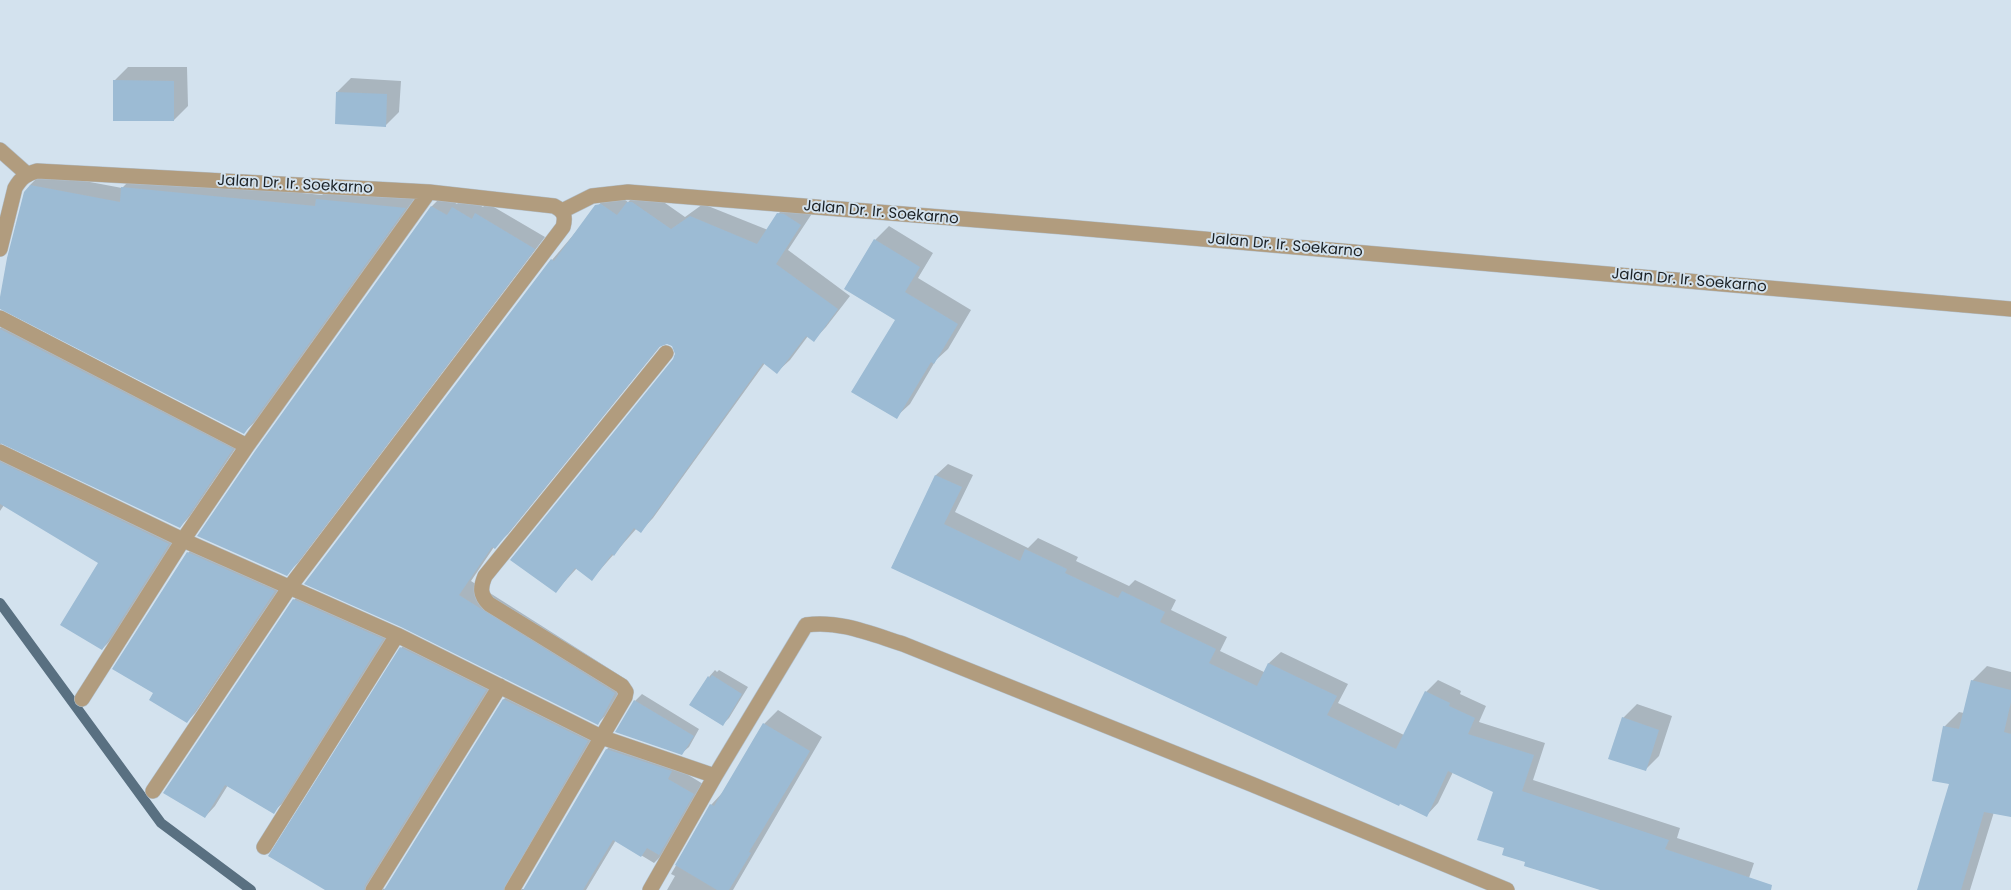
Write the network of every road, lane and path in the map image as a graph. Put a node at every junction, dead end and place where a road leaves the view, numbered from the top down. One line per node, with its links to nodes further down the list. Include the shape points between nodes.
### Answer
1 (0, 150): 2 (street)
2 (27, 174): 3 (street, Jalan Dr. Ir. Soekarno); 5 (street, via 15,188)
3 (429, 192): 4 (street, Jalan Dr. Ir. Soekarno, via 554,206); 9 (street)
4 (562, 211): 6 (street, Jalan Dr. Ir. Soekarno, via 592,196 628,192); 12 (street, via 564,227)
5 (0, 249)
6 (2011, 309)
7 (0, 318): 9 (street)
8 (666, 353): 16 (street, via 485,576 480,591 489,604 622,686 625,697)
9 (247, 446): 11 (street)
10 (0, 452): 11 (street)
11 (183, 540): 12 (street); 15 (street)
12 (290, 588): 13 (street); 18 (street)
13 (397, 635): 14 (street); 19 (street)
14 (500, 686): 16 (street); 20 (street)
15 (82, 699)
16 (601, 736): 17 (street); 21 (street)
17 (715, 776): 22 (street); 23 (street, via 806,625 823,622 903,644)
18 (153, 790)
19 (264, 847)
20 (373, 890)
21 (512, 890)
22 (650, 890)
23 (1507, 890)

